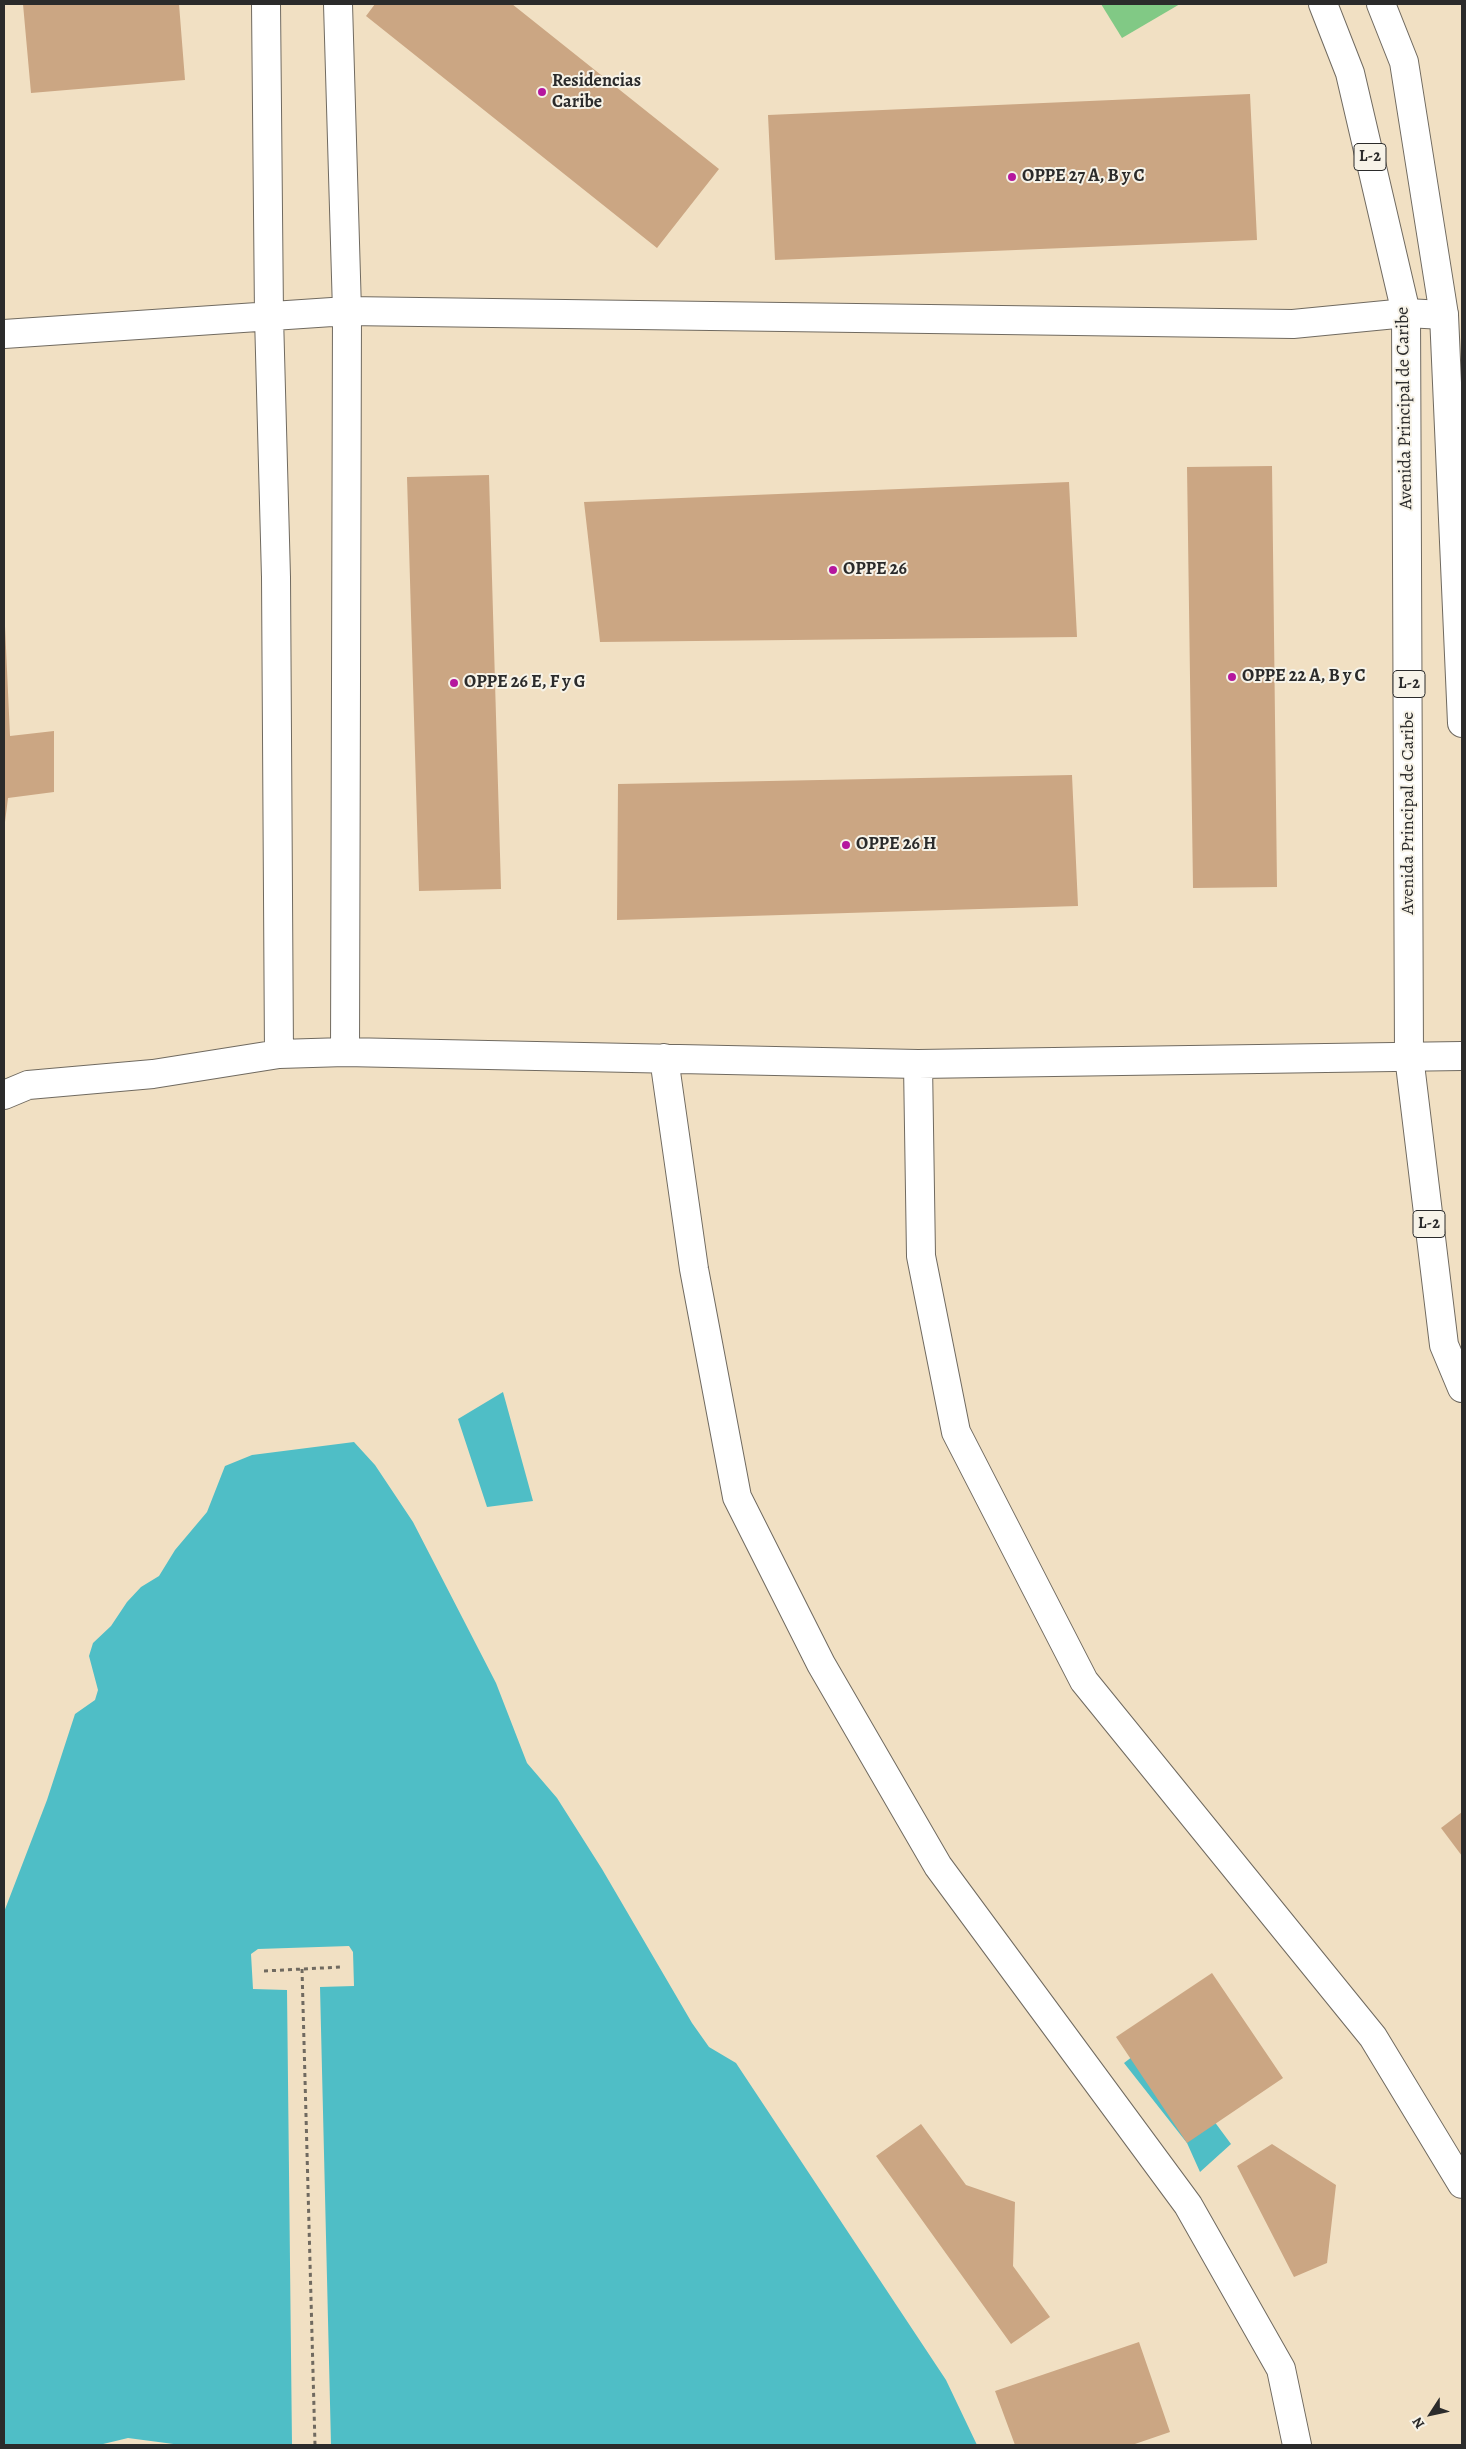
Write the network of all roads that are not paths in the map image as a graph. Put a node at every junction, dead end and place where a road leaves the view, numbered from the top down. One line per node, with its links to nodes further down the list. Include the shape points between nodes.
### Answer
1 (266, 4): 8 (street)
2 (338, 4): 5 (street)
3 (1323, 4): 6 (street, Avenida Principal de Caribe / L-2, via 1350,73)
4 (1381, 4): 7 (street, via 1404,62)
5 (347, 311): 6 (street, via 1293,324); 8 (street); 12 (street)
6 (1406, 313): 7 (street); 14 (street, Avenida Principal de Caribe / L-2)
7 (1444, 315): 10 (street)
8 (269, 316): 9 (street); 13 (street, via 276,577)
9 (4, 334)
10 (1460, 625): 11 (street)
11 (1462, 723)
12 (345, 1052): 13 (street); 16 (street)
13 (279, 1054): 18 (street, via 153,1074 28,1085)
14 (1409, 1056): 15 (street); 17 (street); 19 (street, Avenida Principal de Caribe / L-2, via 1444,1345)
15 (1462, 1056)
16 (664, 1058): 17 (street); 21 (street, via 694,1269 738,1497 821,1664 938,1866 1188,2205 1281,2369)
17 (918, 1064): 20 (street, via 921,1256 956,1432 1084,1682 1373,2037)
18 (4, 1095)
19 (1462, 1388)
20 (1462, 2184)
21 (1297, 2445)

